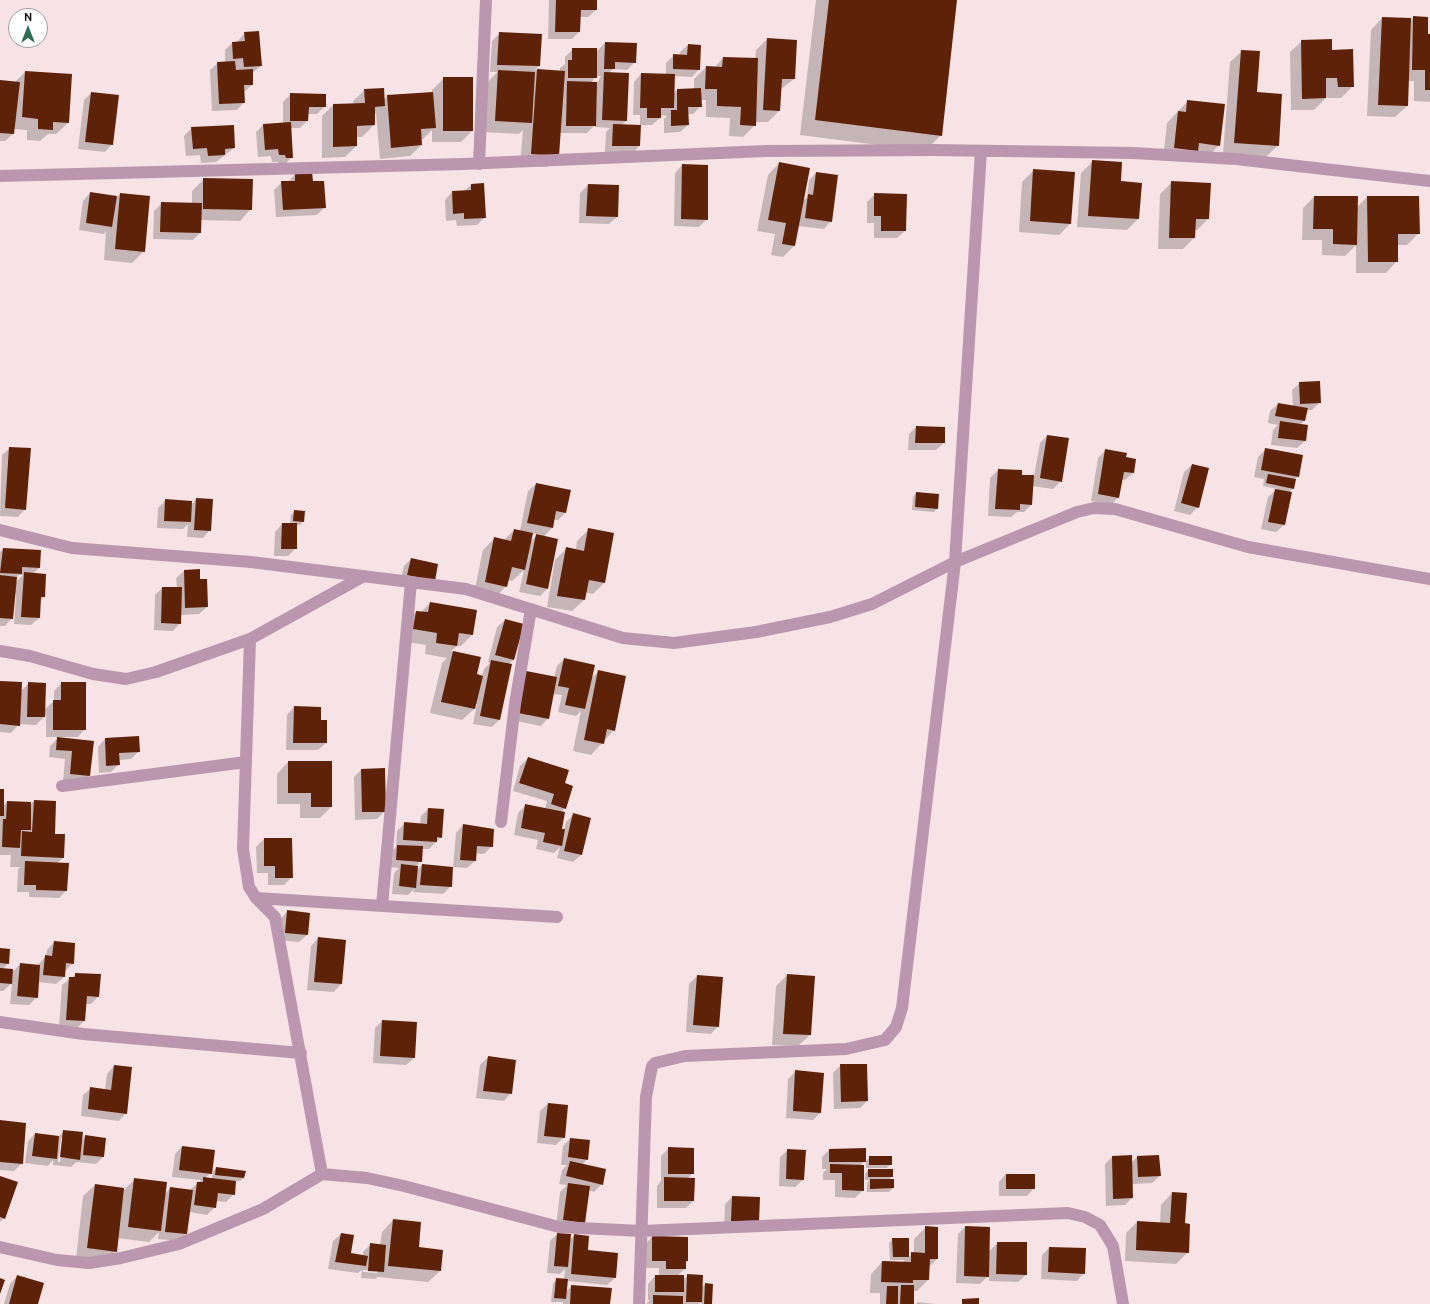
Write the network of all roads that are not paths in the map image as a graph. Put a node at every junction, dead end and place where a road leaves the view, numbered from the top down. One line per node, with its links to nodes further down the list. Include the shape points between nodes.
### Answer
1 (486, 0): 3 (street)
2 (981, 151): 3 (street, via 766,151); 5 (street, via 1132,153 1236,159); 7 (street)
3 (479, 164): 4 (street)
4 (0, 176)
5 (1430, 181)
6 (0, 530): 8 (street, via 72,548 251,562)
7 (955, 562): 9 (street, via 1077,512 1094,508 1115,509 1248,547); 11 (street, via 872,604 756,632 674,644 623,638); 23 (street, via 902,1008 896,1027 885,1040 846,1049 685,1056 655,1063 652,1066 646,1097)
8 (364, 576): 10 (street); 12 (street)
9 (1430, 580)
10 (411, 582): 11 (street, via 466,589); 18 (street)
11 (531, 609): 16 (street, via 515,704)
12 (250, 639): 13 (street, via 156,672 126,678 93,674 30,656); 14 (street)
13 (0, 651)
14 (246, 762): 15 (street); 17 (street, via 243,849 249,887)
15 (62, 786)
16 (501, 822)
17 (256, 898): 18 (street); 21 (street, via 275,917)
18 (382, 906): 19 (street)
19 (557, 917)
20 (0, 1022): 21 (street, via 84,1034)
21 (301, 1053): 22 (street)
22 (322, 1174): 23 (street, via 368,1178 559,1227); 24 (street, via 263,1210 179,1244 121,1258 89,1263 57,1260)
23 (642, 1231): 25 (street); 26 (street, via 1068,1213 1085,1217 1100,1225 1113,1246)
24 (0, 1247)
25 (639, 1304)
26 (1123, 1304)

